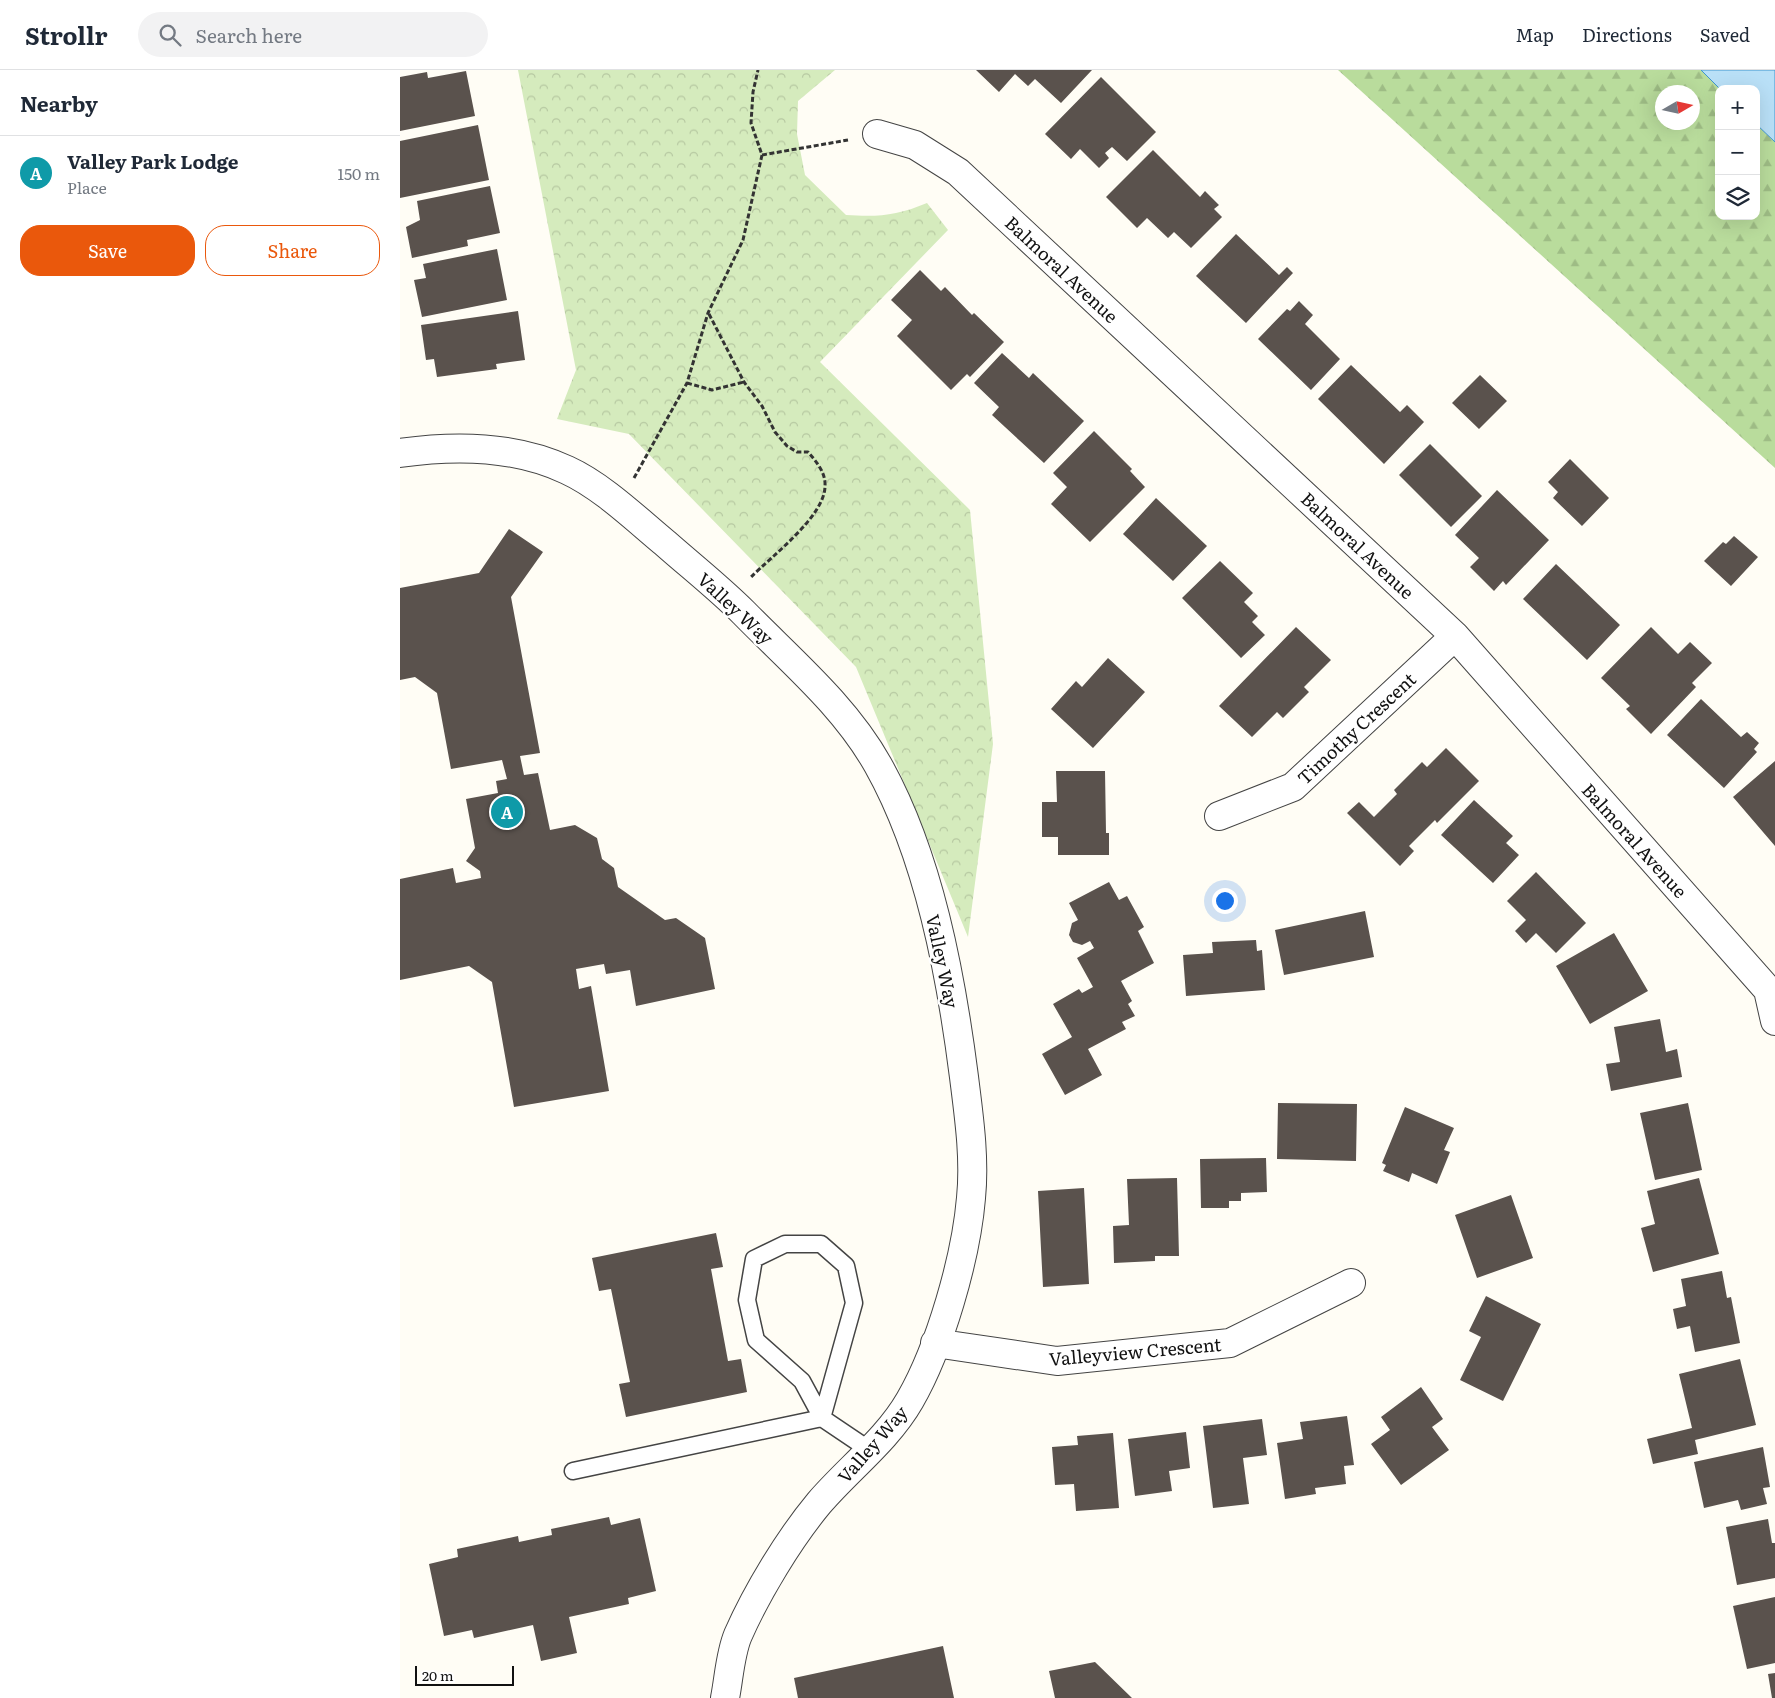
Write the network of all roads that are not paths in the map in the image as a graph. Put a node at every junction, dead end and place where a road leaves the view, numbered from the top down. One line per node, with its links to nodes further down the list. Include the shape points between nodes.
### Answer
1 (877, 134): 3 (street, Balmoral Avenue, via 915,145 958,172)
2 (400, 453): 7 (street, Valley Way, via 431,448 473,448 528,456 570,471 619,504 729,598 843,715 878,764 905,824 939,928 958,1030 971,1138 971,1198 959,1269)
3 (1455, 636): 4 (street, Timothy Crescent, via 1293,787); 5 (street, Balmoral Avenue, via 1768,990)
4 (1219, 816)
5 (1775, 1021)
6 (1351, 1283): 7 (street, Valleyview Crescent, via 1230,1343 1056,1362)
7 (935, 1343): 9 (street, Valley Way, via 910,1400)
8 (822, 1418): 8 (lane, via 854,1303 846,1266 821,1244 785,1244 754,1260 747,1300 756,1340 802,1381); 9 (lane); 10 (lane)
9 (871, 1451): 11 (street, Valley Way, via 819,1503 777,1562 737,1637)
10 (573, 1471)
11 (725, 1698)

